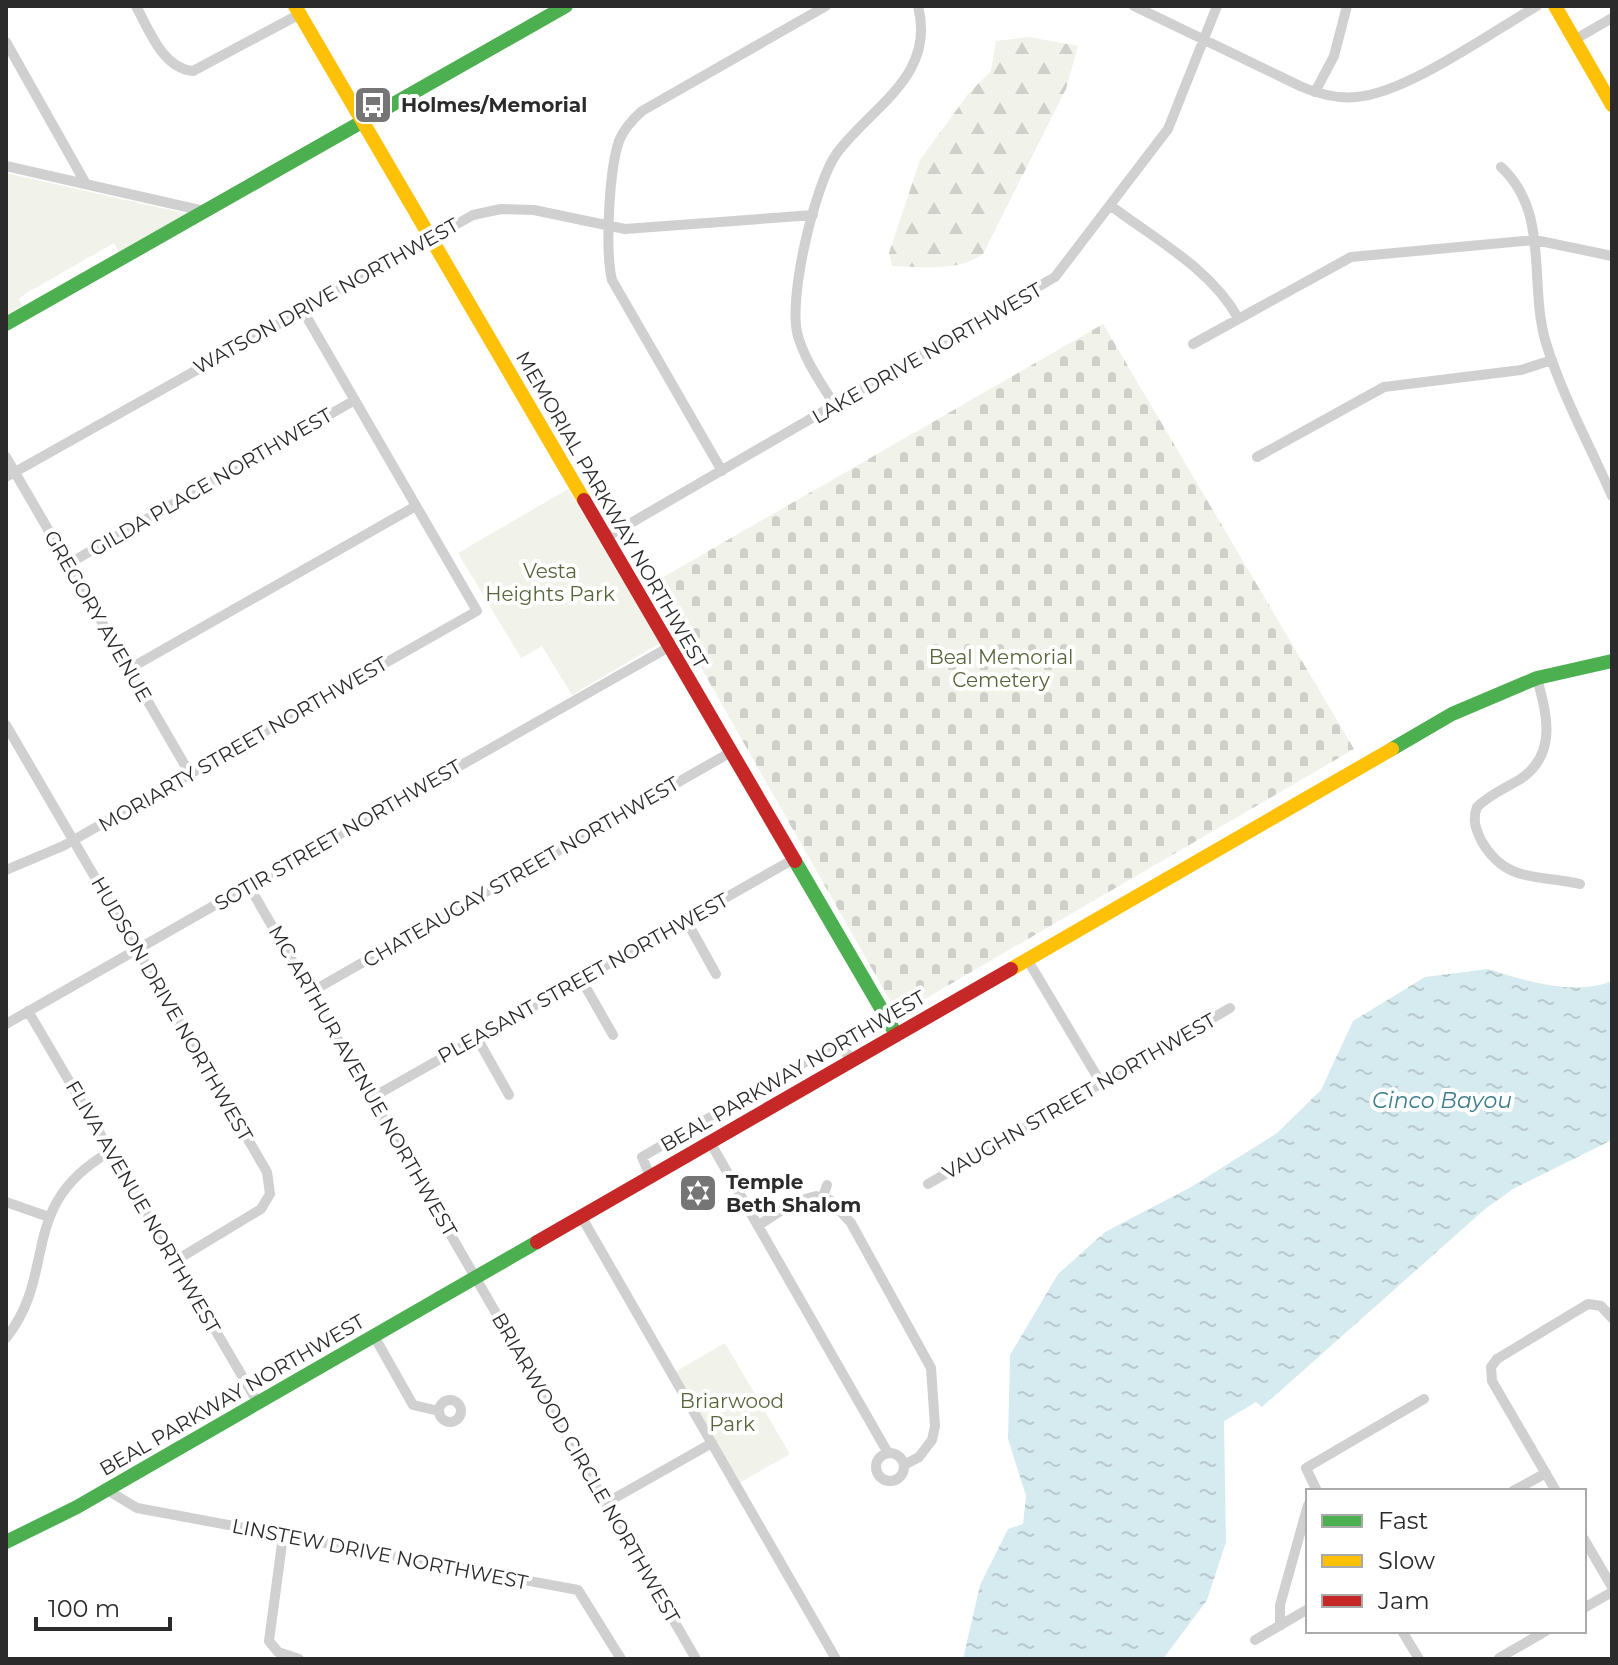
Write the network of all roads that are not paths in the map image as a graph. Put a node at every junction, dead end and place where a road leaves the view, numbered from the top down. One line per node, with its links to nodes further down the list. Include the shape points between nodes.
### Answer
1 (136, 6): 10 (street, via 168,60 184,71 202,69)
2 (566, 6): 17 (street)
3 (826, 6): 24 (street, via 636,116 619,141)
4 (918, 6): 23 (street, via 921,41 914,66 895,94 836,154)
5 (1134, 6): 12 (street)
6 (1217, 6): 12 (street, LAKE DRIVE NORTHWEST)
7 (1347, 6): 15 (street, via 1334,56)
8 (1537, 6): 15 (street, via 1387,90 1355,97)
9 (1555, 6): 13 (street)
10 (297, 10): 17 (street, MEMORIAL PARKWAY NORTHWEST)
11 (1612, 18): 13 (street)
12 (1204, 40): 15 (street); 21 (street, LAKE DRIVE NORTHWEST, via 1172,122)
13 (1574, 40): 16 (street)
14 (6, 42): 20 (street)
15 (1315, 92)
16 (1612, 105)
17 (361, 122): 22 (street); 25 (street, MEMORIAL PARKWAY NORTHWEST)
18 (6, 166): 20 (street)
19 (1501, 167): 26 (street, via 1526,200)
20 (86, 184): 22 (street)
21 (1111, 206): 29 (street, via 1207,278); 34 (street, LAKE DRIVE NORTHWEST, via 1060,272 1040,289)
22 (204, 211): 30 (street)
23 (813, 215): 24 (street, WATSON DRIVE NORTHWEST, via 625,229); 34 (street, via 794,300 796,329)
24 (610, 225): 25 (street, WATSON DRIVE NORTHWEST, via 515,208 473,215); 37 (street, via 608,258 616,289)
25 (428, 237): 28 (street, WATSON DRIVE NORTHWEST); 41 (street, MEMORIAL PARKWAY NORTHWEST)
26 (1535, 240): 27 (street); 29 (street, via 1351,257); 32 (street, via 1543,333)
27 (1612, 256)
28 (302, 309): 33 (street); 38 (street, WATSON DRIVE NORTHWEST)
29 (1238, 318): 31 (street)
30 (6, 324)
31 (1193, 344)
32 (1552, 360): 36 (street, via 1521,370 1384,387); 39 (street)
33 (355, 400): 40 (street); 42 (street, GILDA PLACE NORTHWEST)
34 (835, 406): 37 (street, LAKE DRIVE NORTHWEST)
35 (6, 457): 38 (street, GREGORY AVENUE)
36 (1257, 457)
37 (722, 471): 41 (street, LAKE DRIVE NORTHWEST)
38 (10, 474): 42 (street, GREGORY AVENUE)
39 (1612, 496)
40 (416, 506): 45 (street); 49 (street, MORIARTY STREET NORTHWEST, via 477,611)
41 (605, 538): 43 (street, MEMORIAL PARKWAY NORTHWEST)
42 (68, 564): 45 (street, GREGORY AVENUE)
43 (669, 647): 48 (street, MEMORIAL PARKWAY NORTHWEST); 54 (street, SOTIR STREET NORTHWEST)
44 (1612, 661): 46 (street, BEAL PARKWAY NORTHWEST)
45 (129, 669): 49 (street, GREGORY AVENUE)
46 (1537, 678): 53 (street, via 1547,718 1544,750 1531,771 1477,807 1475,829 1503,868); 57 (street, BEAL PARKWAY NORTHWEST, via 1452,714)
47 (6, 725): 50 (street, HUDSON DRIVE NORTHWEST)
48 (731, 752): 51 (street, MEMORIAL PARKWAY NORTHWEST); 60 (street, CHATEAUGAY STREET NORTHWEST)
49 (190, 774): 50 (street, MORIARTY STREET NORTHWEST)
50 (73, 841): 52 (street, MORIARTY STREET NORTHWEST); 56 (street, HUDSON DRIVE NORTHWEST)
51 (794, 859): 55 (street, PLEASANT STREET NORTHWEST); 64 (street, MEMORIAL PARKWAY NORTHWEST)
52 (6, 870)
53 (1580, 884)
54 (249, 886): 56 (street, SOTIR STREET NORTHWEST); 60 (street, MC ARTHUR AVENUE NORTHWEST)
55 (686, 920): 58 (street); 59 (street, PLEASANT STREET NORTHWEST)
56 (137, 950): 62 (street, SOTIR STREET NORTHWEST); 81 (street, HUDSON DRIVE NORTHWEST, via 269,1182 270,1194 261,1209)
57 (1027, 959): 64 (street, BEAL PARKWAY NORTHWEST); 68 (street)
58 (716, 974)
59 (581, 979): 65 (street); 66 (street, PLEASANT STREET NORTHWEST)
60 (311, 992): 70 (street, MC ARTHUR AVENUE NORTHWEST)
61 (1230, 1008): 68 (street, VAUGHN STREET NORTHWEST)
62 (28, 1011): 63 (street, SOTIR STREET NORTHWEST); 72 (street, FLIVA AVENUE NORTHWEST)
63 (6, 1024)
64 (896, 1034): 67 (street, BEAL PARKWAY NORTHWEST)
65 (613, 1035)
66 (477, 1038): 69 (street); 70 (street, PLEASANT STREET NORTHWEST)
67 (852, 1060): 71 (street, BEAL PARKWAY NORTHWEST); 73 (street, via 838,1043 642,1157)
68 (1101, 1083): 74 (street, VAUGHN STREET NORTHWEST)
69 (509, 1095)
70 (373, 1097): 82 (street, MC ARTHUR AVENUE NORTHWEST)
71 (710, 1142): 73 (street, BEAL PARKWAY NORTHWEST); 80 (street)
72 (111, 1151): 79 (street, via 70,1181); 81 (street, FLIVA AVENUE NORTHWEST)
73 (650, 1176): 78 (street, BEAL PARKWAY NORTHWEST)
74 (928, 1184)
75 (827, 1185): 76 (street)
76 (823, 1197): 80 (street, via 794,1202); 91 (street, via 851,1223 931,1368 932,1440 919,1457)
77 (6, 1202): 79 (street)
78 (581, 1216): 82 (street, BEAL PARKWAY NORTHWEST); 89 (street)
79 (49, 1217): 85 (street, via 24,1305)
80 (759, 1225): 90 (street)
81 (175, 1261): 87 (street, FLIVA AVENUE NORTHWEST)
82 (476, 1277): 84 (street, BEAL PARKWAY NORTHWEST); 97 (street, BRIARWOOD CIRCLE NORTHWEST)
83 (1612, 1318): 92 (street, via 1601,1306 1588,1304 1494,1362 1492,1381)
84 (374, 1336): 87 (street, BEAL PARKWAY NORTHWEST); 88 (street, via 413,1405)
85 (6, 1338)
86 (1424, 1399): 93 (street, via 1306,1468)
87 (258, 1403): 96 (street, BEAL PARKWAY NORTHWEST)
88 (439, 1411)
89 (712, 1443): 97 (street); 113 (street)
90 (888, 1453): 91 (street); 91 (street, via 877,1464 882,1478 897,1479)
91 (904, 1465)
92 (1546, 1473): 94 (street); 95 (street)
93 (1316, 1489)
94 (1517, 1489)
95 (1555, 1489)
96 (107, 1490): 99 (street, BEAL PARKWAY NORTHWEST); 100 (street, LINSTEW DRIVE NORTHWEST, via 137,1508)
97 (606, 1503): 112 (street, BRIARWOOD CIRCLE NORTHWEST)
98 (1306, 1512): 105 (street, via 1280,1605)
99 (8, 1536)
100 (283, 1536): 110 (street, via 269,1641 278,1652); 111 (street, LINSTEW DRIVE NORTHWEST, via 578,1590)
101 (1586, 1543): 102 (street)
102 (1612, 1589): 103 (street)
103 (1586, 1607)
104 (1306, 1610): 105 (street)
105 (1280, 1626): 108 (street)
106 (1403, 1633): 114 (street)
107 (1543, 1633): 109 (street)
108 (1255, 1640)
109 (1499, 1658)
110 (299, 1659)
111 (621, 1659)
112 (696, 1659)
113 (836, 1659)
114 (1419, 1659)

